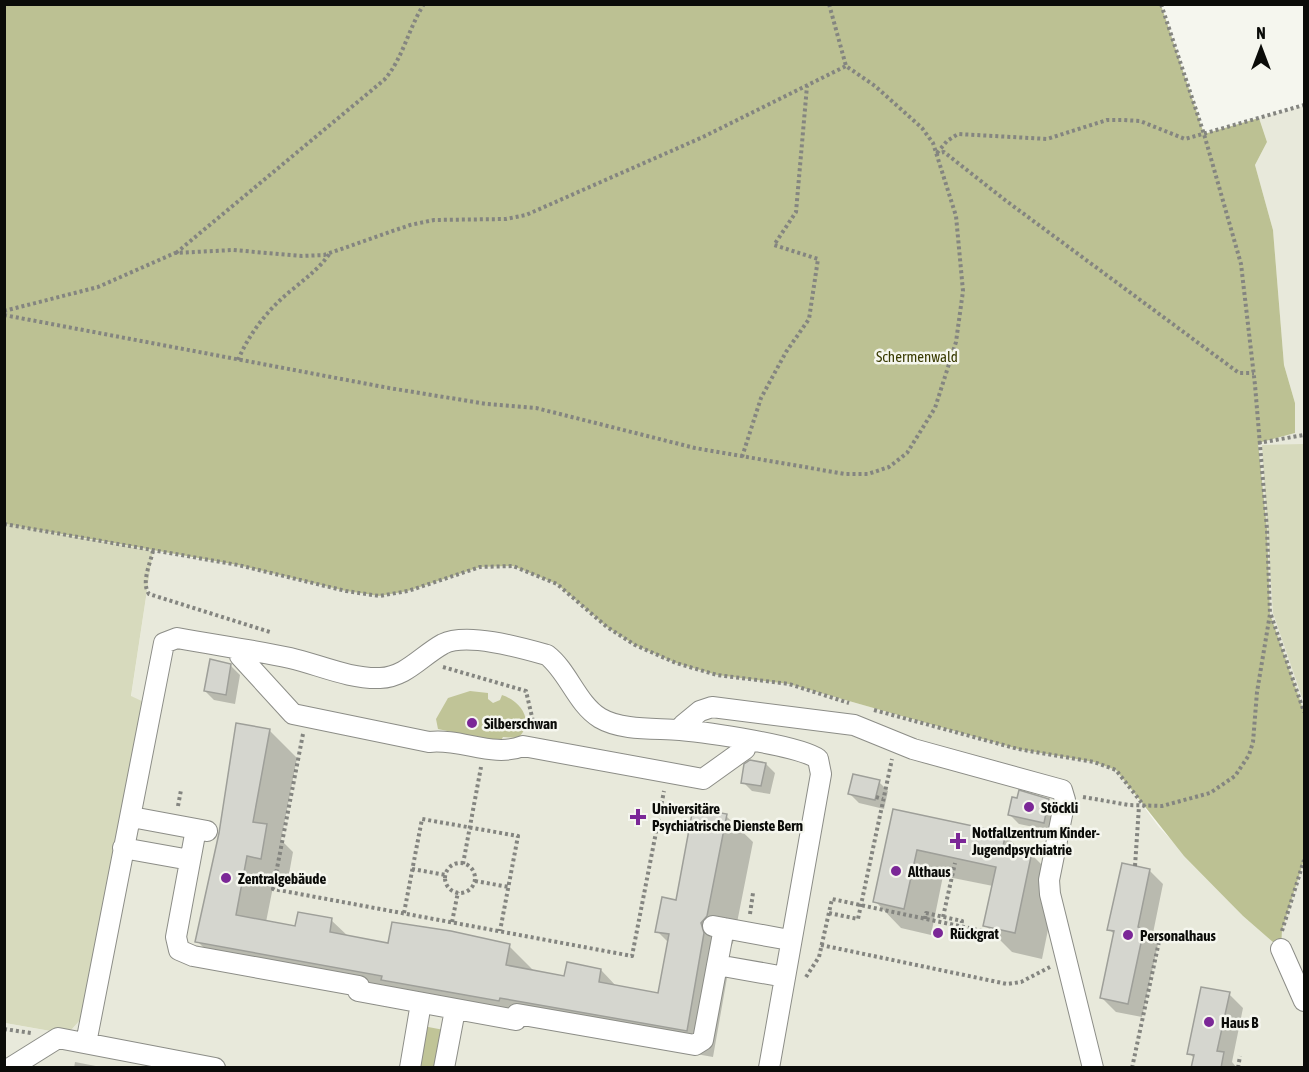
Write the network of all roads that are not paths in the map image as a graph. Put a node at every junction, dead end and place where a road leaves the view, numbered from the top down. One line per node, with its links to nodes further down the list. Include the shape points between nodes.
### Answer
1 (241, 650): 2 (lane, via 377,678 399,674 446,643 482,641 547,655 599,717 658,730); 3 (lane, via 240,656 293,714 429,742 443,740 507,752 523,746 703,779 745,749); 5 (lane, via 177,638 165,643)
2 (682, 730): 3 (lane); 20 (lane, via 700,711 712,707 854,725 913,749 1053,786 1064,794 1049,886)
3 (746, 741): 10 (lane, via 805,751 818,759 821,767)
4 (137, 818): 6 (lane, via 202,830)
5 (123, 848): 6 (lane); 14 (lane)
6 (190, 860): 12 (lane, via 176,937 179,950 185,954 359,986 358,991)
7 (784, 939): 9 (lane, via 718,927)
8 (1281, 949): 11 (lane)
9 (717, 964): 10 (lane); 13 (lane, via 704,1040 695,1046 517,1014 516,1020)
10 (793, 981): 19 (lane)
11 (1305, 1001)
12 (421, 1004): 13 (lane); 17 (lane)
13 (455, 1010): 18 (lane)
14 (86, 1043): 15 (lane, via 58,1038); 16 (lane)
15 (10, 1068)
16 (215, 1068)
17 (410, 1068)
18 (444, 1068)
19 (769, 1068)
20 (1094, 1068)

